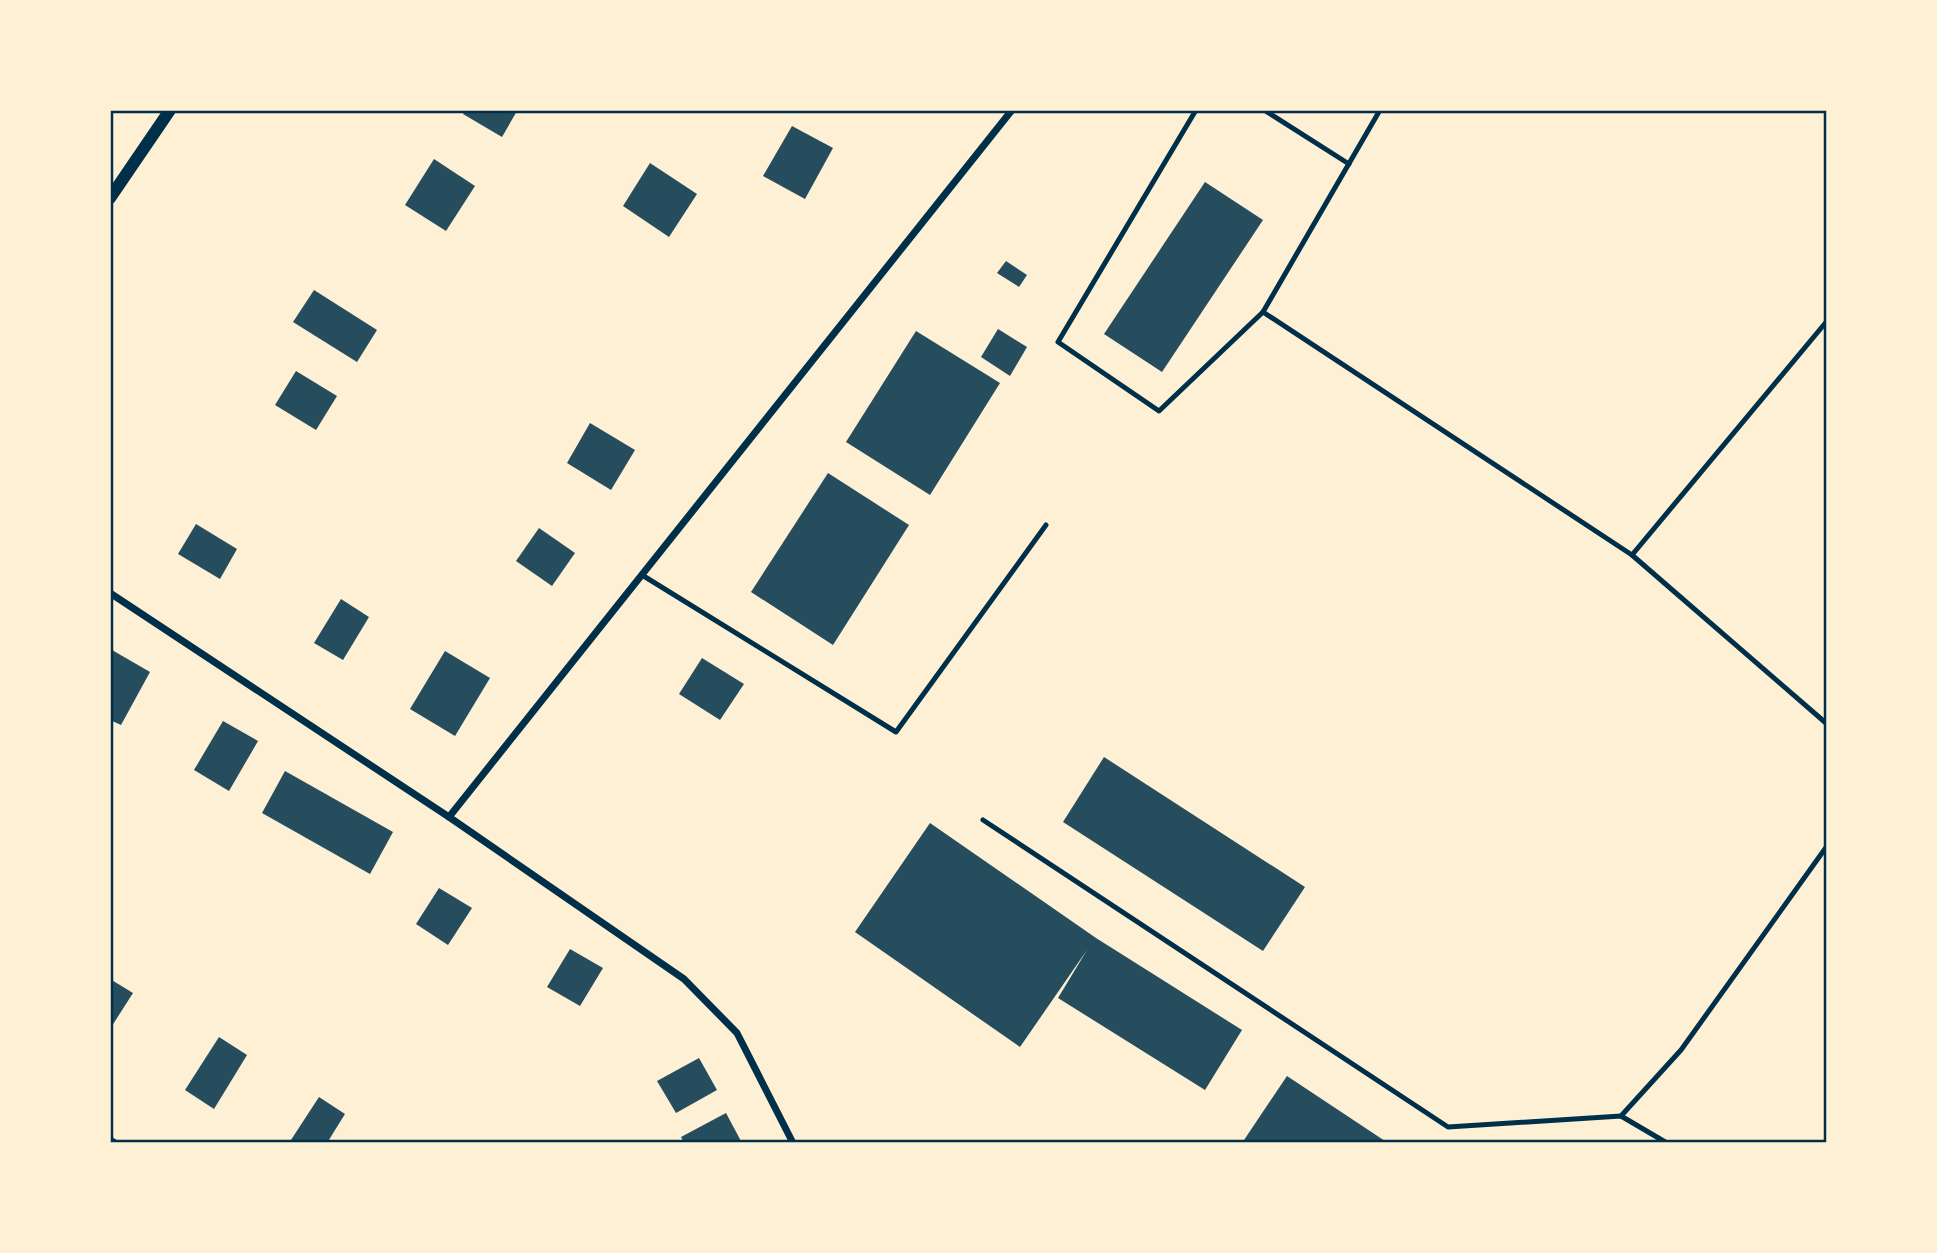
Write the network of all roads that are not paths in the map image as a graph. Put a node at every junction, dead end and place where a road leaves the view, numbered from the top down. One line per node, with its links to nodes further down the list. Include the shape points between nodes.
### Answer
1 (170, 110): 7 (street)
2 (1012, 110): 12 (street)
3 (1196, 110): 8 (lane, via 1058,342 1159,411)
4 (1264, 110): 6 (lane)
5 (1380, 110): 6 (lane)
6 (1349, 164): 8 (lane)
7 (110, 198)
8 (1263, 312): 11 (lane)
9 (1827, 321): 11 (lane)
10 (1046, 525): 12 (lane, via 896,733)
11 (1632, 555): 14 (lane)
12 (642, 575): 15 (street)
13 (110, 593): 15 (street)
14 (1827, 724)
15 (449, 817): 21 (street, via 684,979 737,1033)
16 (983, 820): 18 (lane, via 1448,1127)
17 (1827, 846): 18 (lane, via 1681,1050)
18 (1621, 1116): 22 (lane)
19 (110, 1140): 20 (street)
20 (115, 1143)
21 (793, 1143)
22 (1667, 1143)

